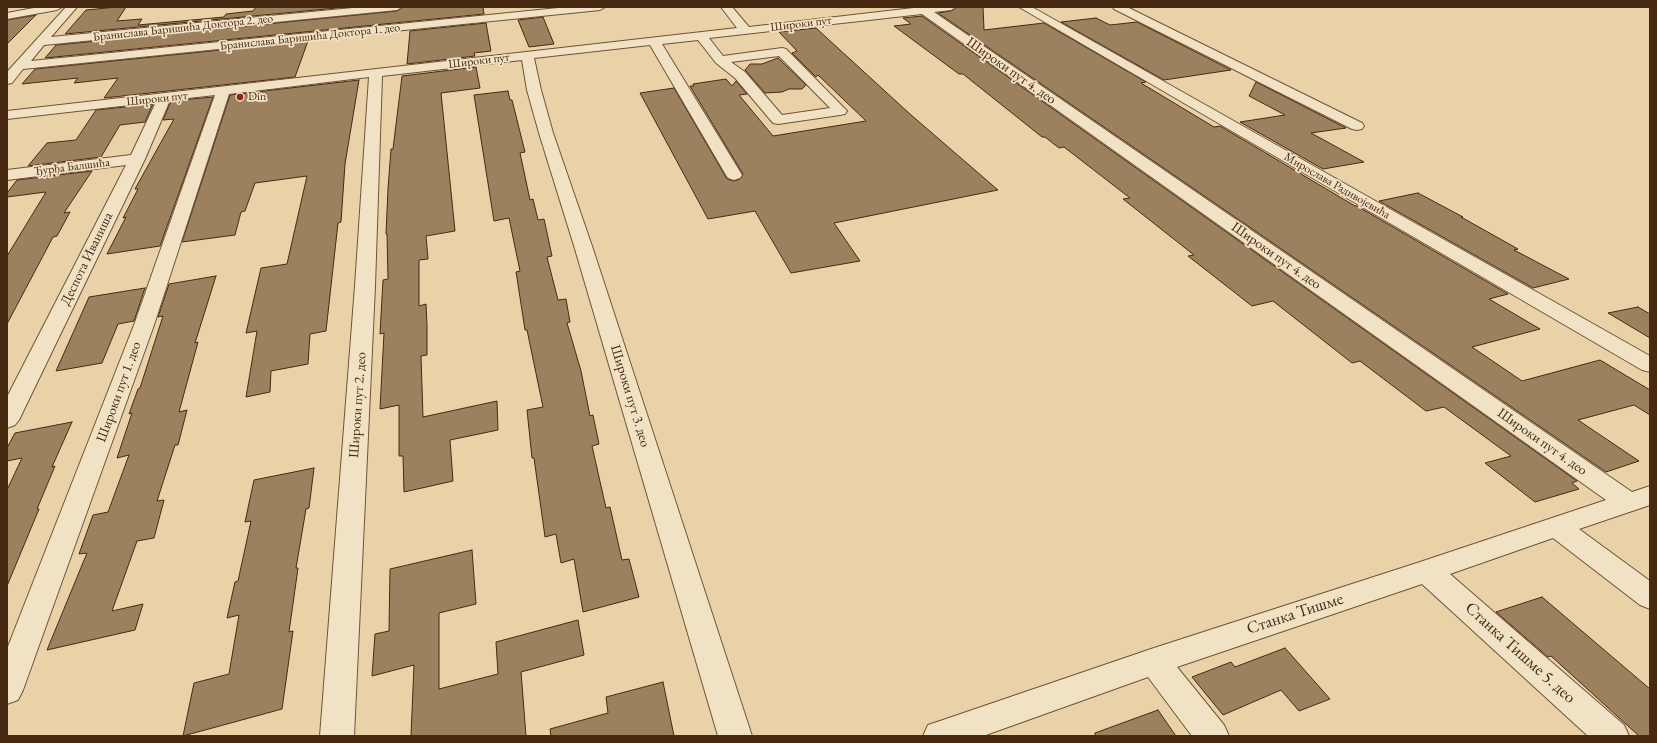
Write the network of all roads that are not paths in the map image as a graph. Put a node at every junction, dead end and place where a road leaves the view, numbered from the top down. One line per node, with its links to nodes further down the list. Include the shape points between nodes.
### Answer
1 (57, 7): 10 (street)
2 (72, 7): 14 (street)
3 (397, 7): 14 (street, Бранислава Баришића Доктора 2. део)
4 (600, 7): 17 (street, Бранислава Баришића Доктора 1. део)
5 (726, 7): 11 (street)
6 (951, 7): 9 (street, Широки пут)
7 (1024, 7): 27 (street, Мирослава Радивојевића)
8 (1118, 7): 23 (street)
9 (924, 10): 11 (street, Широки пут); 29 (street, Широки пут 4. део)
10 (7, 16)
11 (746, 31): 12 (street, Широки пут)
12 (700, 36): 13 (street, Широки пут); 16 (street)
13 (654, 41): 15 (street, Широки пут); 26 (street)
14 (41, 42): 17 (street)
15 (528, 55): 18 (street, Широки пут); 36 (street, Широки пут 3. део, via 534,90 546,133)
16 (720, 60): 16 (street, via 782,52 840,111 778,120 740,75)
17 (20, 66): 19 (street)
18 (376, 74): 20 (street, Широки пут); 35 (street, Широки пут 2. део)
19 (7, 80)
20 (223, 91): 21 (street, Широки пут); 34 (street, Широки пут 1. део, via 144,325)
21 (165, 98): 22 (street, Широки пут); 24 (street, Деспота Иваниша)
22 (7, 115)
23 (1357, 126)
24 (137, 159): 25 (street, Ђурђа Балшића); 28 (street, Деспота Иваниша)
25 (7, 175)
26 (734, 175)
27 (1650, 365)
28 (7, 420)
29 (1639, 498): 30 (street, Станка Тишме)
30 (1557, 527): 31 (street, Станка Тишме); 32 (street)
31 (1427, 571): 33 (street, Станка Тишме); 39 (street, Станка Тишме 5. део)
32 (1650, 597)
33 (1154, 661): 37 (street, Станка Тишме); 38 (street)
34 (7, 690)
35 (338, 736)
36 (735, 736)
37 (940, 736)
38 (1212, 736)
39 (1612, 736)

